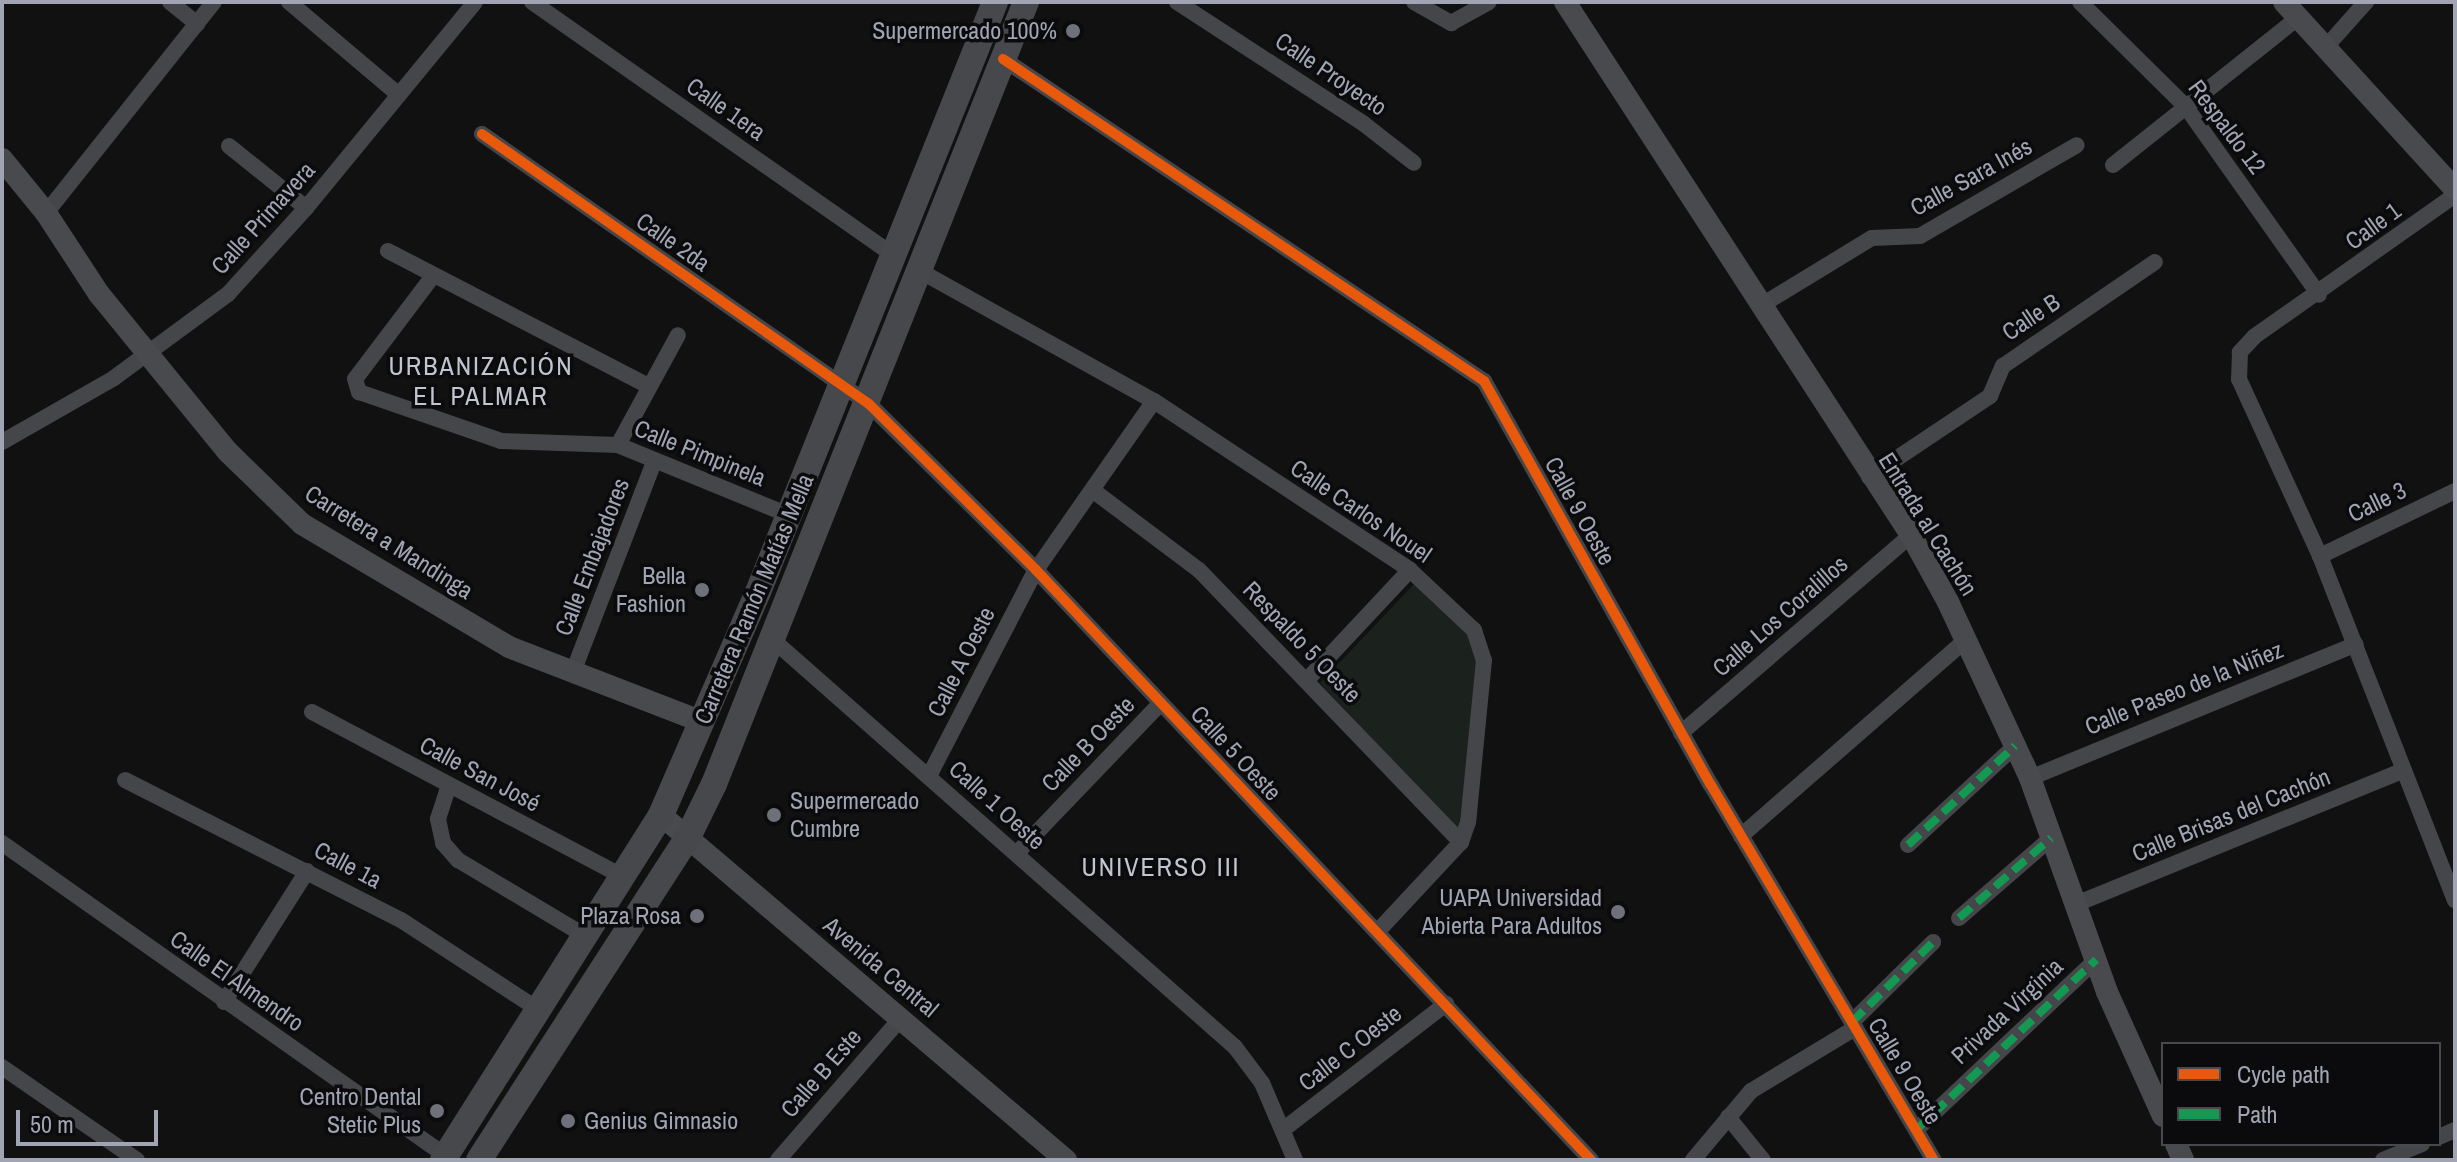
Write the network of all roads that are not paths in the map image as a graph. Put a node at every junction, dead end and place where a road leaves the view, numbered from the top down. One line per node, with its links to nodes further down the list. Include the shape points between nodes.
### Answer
1 (170, 2): 15 (street)
2 (214, 2): 15 (street)
3 (289, 2): 18 (street)
4 (475, 2): 18 (street, Calle Primavera)
5 (532, 2): 30 (street, Calle 1era)
6 (995, 2): 30 (main road, Carretera Ramón Matías Mella)
7 (1026, 2): 17 (main road, Carretera Ramón Matías Mella)
8 (1177, 2): 24 (street, Calle Proyecto, via 1364,124)
9 (1414, 2): 10 (street, via 1451,23)
10 (1489, 2)
11 (1565, 2): 35 (street, Entrada al Cachón)
12 (2080, 2): 19 (street, Respaldo 12)
13 (2366, 2): 16 (street)
14 (2291, 10): 16 (street); 19 (street)
15 (197, 24): 28 (street)
16 (2325, 48): 26 (street)
17 (1003, 59): 32 (main road, Carretera Ramón Matías Mella); 61 (street, Calle 9 Oeste, via 1484,381)
18 (398, 94): 27 (street, Calle Primavera)
19 (2186, 107): 25 (street); 34 (street, Respaldo 12)
20 (482, 134): 38 (street, Calle 2da)
21 (2077, 145): 35 (street, Calle Sara Inés, via 1920,236 1872,238)
22 (229, 146): 27 (street)
23 (2, 159): 28 (street, Carretera a Mandinga)
24 (1414, 163)
25 (2113, 165)
26 (2455, 192): 34 (street, Calle 1)
27 (306, 208): 37 (street, Calle Primavera, via 228,294)
28 (46, 213): 37 (street, Carretera a Mandinga, via 99,294)
29 (388, 251): 33 (street)
30 (893, 255): 38 (main road, Carretera Ramón Matías Mella)
31 (2155, 262): 45 (street, Calle B, via 2003,366 1990,396)
32 (920, 271): 40 (street, Calle Carlos Nouel); 41 (main road, Carretera Ramón Matías Mella)
33 (433, 276): 39 (street); 43 (street, Calle Pimpinela, via 355,379 359,392 501,441)
34 (2319, 295): 50 (street, Calle 1, via 2254,337 2240,352 2239,379)
35 (1760, 306): 45 (street, Entrada al Cachón)
36 (678, 335): 39 (street)
37 (147, 354): 42 (street, Calle Primavera); 56 (street, Carretera a Mandinga, via 228,452 302,524 509,647)
38 (842, 384): 41 (street, Calle 5 Oeste); 48 (main road, Carretera Ramón Matías Mella)
39 (647, 385): 43 (street)
40 (1154, 401): 47 (street, Calle A Oeste); 52 (street, Calle Carlos Nouel)
41 (869, 404): 51 (street, Calle 5 Oeste); 53 (main road, Carretera Ramón Matías Mella)
42 (2, 442)
43 (618, 445): 44 (street, Calle Pimpinela)
44 (655, 460): 48 (street, Calle Pimpinela); 56 (street, Calle Embajadores)
45 (1869, 477): 49 (street, Entrada al Cachón)
46 (2455, 491): 50 (street, Calle 3)
47 (1095, 492): 51 (street, Calle A Oeste); 57 (street, Respaldo 5 Oeste, via 1199,570)
48 (789, 515): 60 (main road, Carretera Ramón Matías Mella)
49 (1911, 535): 54 (street, Entrada al Cachón); 61 (street, Calle Los Coralillos)
50 (2320, 556): 55 (street, Calle 1)
51 (1036, 570): 58 (street, Calle 5 Oeste); 64 (street, Calle A Oeste)
52 (1410, 570): 57 (street); 72 (street, Calle Carlos Nouel, via 1464,618 1482,644 1474,799)
53 (773, 640): 64 (street, Calle 1 Oeste); 70 (main road, Carretera Ramón Matías Mella)
54 (1966, 640): 62 (street, Entrada al Cachón); 69 (street)
55 (2356, 644): 63 (street, Calle 1); 65 (street, Calle Paseo de la Niñez)
56 (573, 672): 60 (street, Carretera a Mandinga)
57 (1306, 681): 72 (street, Respaldo 5 Oeste)
58 (1161, 703): 75 (street, Calle B Oeste); 81 (street, Calle 5 Oeste)
59 (312, 712): 67 (street, Calle San José)
60 (702, 722): 68 (main road, Carretera Ramón Matías Mella)
61 (1681, 733): 69 (street, Calle 9 Oeste)
62 (2015, 746): 65 (street, Entrada al Cachón); 74 (street)
63 (2404, 770): 78 (street, Calle 1); 79 (street, Calle Brisas del Cachón)
64 (929, 776): 75 (street, Calle 1 Oeste)
65 (2030, 778): 71 (street, Entrada al Cachón)
66 (125, 780): 76 (street, Calle 1a)
67 (449, 785): 77 (street, Calle San José); 82 (street, via 438,819 443,843 458,860)
68 (661, 815): 70 (street, Avenida Central); 77 (main road, Carretera Ramón Matías Mella)
69 (1741, 836): 89 (street, Calle 9 Oeste)
70 (688, 837): 88 (street, Avenida Central); 98 (main road, Carretera Ramón Matías Mella)
71 (2051, 838): 79 (street, Entrada al Cachón); 80 (street)
72 (1461, 842): 81 (street, Calle Carlos Nouel)
73 (2, 843): 85 (street, Calle El Almendro)
74 (1908, 845)
75 (1016, 854): 93 (street, Calle 1 Oeste, via 1235,1047 1262,1083)
76 (307, 871): 85 (street); 87 (street, Calle 1a, via 401,920)
77 (625, 878): 82 (main road, Carretera Ramón Matías Mella)
78 (2455, 900)
79 (2076, 904): 84 (street, Entrada al Cachón)
80 (1959, 918)
81 (1377, 932): 86 (street, Calle 5 Oeste)
82 (587, 937): 87 (main road, Carretera Ramón Matías Mella)
83 (1933, 942): 89 (street)
84 (2096, 960): 91 (street, Entrada al Cachón); 94 (street, Privada Virginia)
85 (224, 1002): 96 (street, Calle El Almendro)
86 (1446, 1004): 93 (street, Calle C Oeste); 102 (street, Calle 5 Oeste)
87 (539, 1010): 96 (main road, Carretera Ramón Matías Mella)
88 (901, 1018): 99 (street, Calle B Este); 100 (street, Avenida Central)
89 (1854, 1025): 92 (street, via 1751,1091); 94 (street, Calle 9 Oeste)
90 (2, 1067): 97 (street)
91 (2161, 1111)
92 (1728, 1117): 103 (street); 104 (street)
93 (1284, 1129): 101 (street, Calle 1 Oeste)
94 (1916, 1130): 105 (street, Calle 9 Oeste)
95 (2417, 1146): 106 (street)
96 (444, 1158)
97 (137, 1160)
98 (479, 1160)
99 (778, 1160)
100 (1066, 1160)
101 (1295, 1160)
102 (1591, 1160)
103 (1693, 1160)
104 (1763, 1160)
105 (1934, 1160)
106 (2383, 1160)

